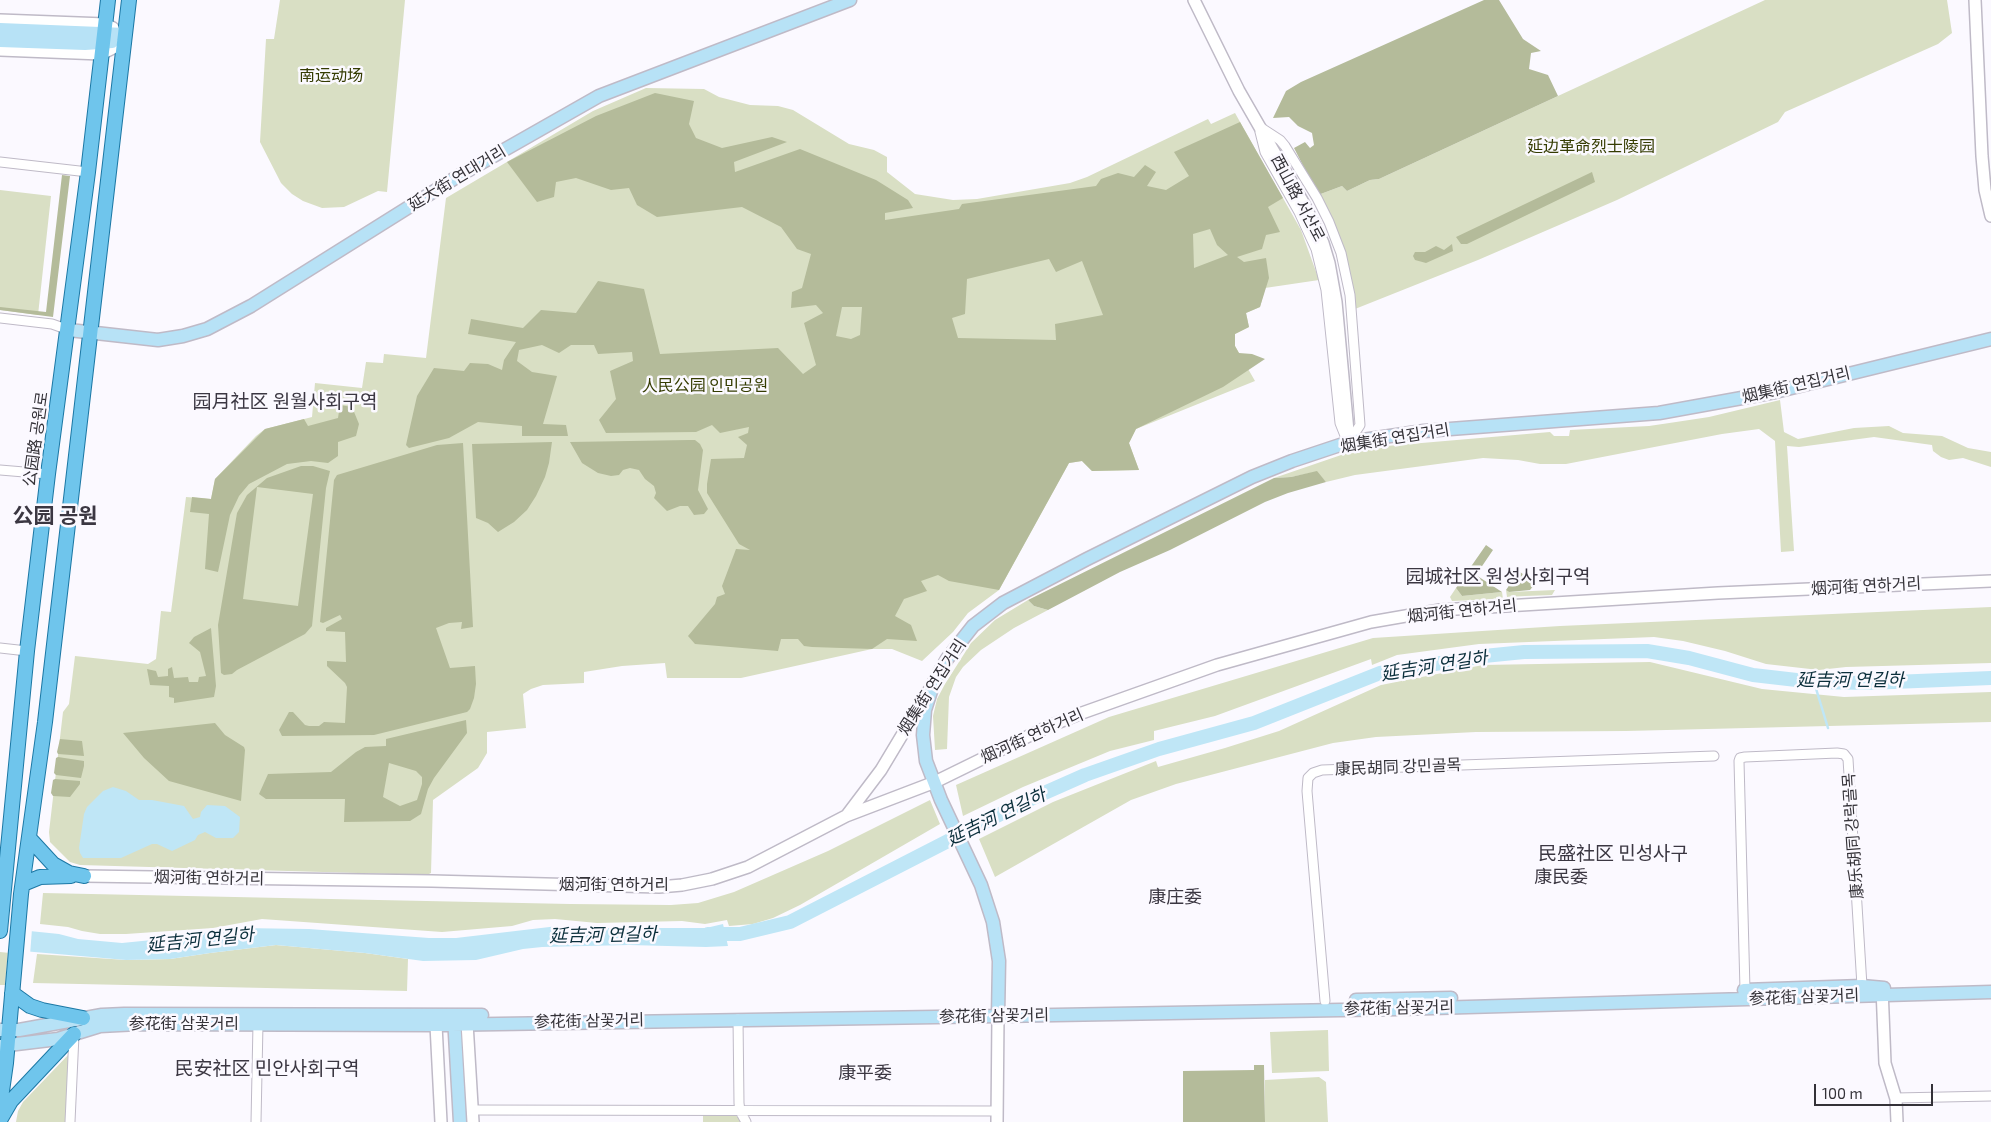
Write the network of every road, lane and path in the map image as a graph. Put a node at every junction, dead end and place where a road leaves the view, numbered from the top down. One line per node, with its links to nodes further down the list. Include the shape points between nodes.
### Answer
1 (108, 0): 8 (main road, 公园路 공원로)
2 (129, 0): 9 (main road)
3 (850, 0): 17 (main road, 延大街 연대거리, via 599,96 460,175 251,306 207,328 158,340)
4 (1194, 0): 19 (street, 西山路 서산로, via 1314,224 1329,263 1336,302)
5 (1975, 0): 14 (street, via 1982,156)
6 (0, 20): 8 (street)
7 (0, 29): 8 (main road)
8 (103, 38): 9 (main road); 9 (street); 10 (main road, via 85,44); 11 (street); 13 (main road, 公园路 공원로)
9 (125, 38): 17 (main road)
10 (0, 41)
11 (0, 50)
12 (0, 162): 13 (street)
13 (88, 172): 16 (main road, 公园路 공원로)
14 (1991, 216)
15 (0, 318): 16 (street, via 52,324)
16 (69, 330): 17 (main road, 延大街 연대거리); 21 (main road, 公园路 공원로)
17 (90, 332): 29 (main road)
18 (1991, 339): 19 (main road, 烟集街 연집거리, via 1775,392 1659,413 1424,431)
19 (1349, 442): 25 (main road, 烟集街 연집거리, via 1252,478 1003,603 973,626)
20 (0, 470): 21 (street)
21 (48, 474): 24 (main road, 公园路 공원로)
22 (1991, 581): 27 (street, 烟河街 연하거리, via 1440,610 1371,622 1257,653 1118,700 1047,727)
23 (0, 648): 24 (street)
24 (27, 651): 31 (main road, 公园路 공원로)
25 (934, 682): 27 (main road, via 925,710 923,734 926,761); 28 (street, 烟集街 연집거리, via 881,770)
26 (1714, 756): 40 (street, 康民胡同 강민골목, via 1322,770 1313,773 1308,778 1307,791)
27 (935, 782): 28 (street, 烟河街 연하거리); 41 (main road, via 981,885 993,922 998,951)
28 (846, 816): 30 (street, 烟河街 연하거리, via 748,867 700,882 659,887)
29 (30, 839): 30 (main road, via 52,864); 32 (main road)
30 (84, 876): 32 (main road, via 40,877)
31 (2, 887): 33 (main road, 公园路 공원로)
32 (22, 889): 39 (main road)
33 (0, 931)
34 (1862, 986): 36 (main road, 参花街 삼꽃거리); 36 (street, 康乐胡同 강락골목, via 1848,759 1842,754 1745,756 1740,758 1739,764); 37 (main road, 参花街 삼꽃거리)
35 (1991, 986): 37 (main road, 参花街 삼꽃거리)
36 (1746, 990): 40 (main road, 参花街 삼꽃거리)
37 (1882, 992): 38 (main road, 参花街 삼꽃거리); 41 (main road, 参花街 삼꽃거리, via 1398,1008); 50 (street, via 1885,1063)
38 (1991, 992)
39 (12, 993): 42 (main road, via 30,1006); 46 (main road)
40 (1325, 1001): 41 (main road, 参花街 삼꽃거리)
41 (998, 1012): 43 (main road, 参花街 삼꽃거리); 44 (main road, 参花街 삼꽃거리, via 480,1015); 54 (street)
42 (83, 1018): 44 (main road, 参花街 삼꽃거리, via 124,1014); 46 (main road, 参花街 삼꽃거리)
43 (738, 1019): 44 (main road, 参花街 삼꽃거리); 52 (street)
44 (451, 1021): 45 (main road, 参花街 삼꽃거리); 53 (street); 58 (street); 59 (main road); 60 (main road)
45 (258, 1024): 47 (main road, 参花街 삼꽃거리, via 111,1025); 57 (street)
46 (5, 1030): 48 (main road)
47 (74, 1034): 48 (main road, 参花街 삼꽃거리); 55 (main road, via 11,1101); 56 (street)
48 (4, 1046): 51 (main road)
49 (1991, 1096): 50 (street)
50 (1896, 1098): 62 (street)
51 (0, 1104)
52 (740, 1111): 53 (street); 54 (street); 61 (street)
53 (472, 1116)
54 (997, 1116)
55 (0, 1120)
56 (70, 1122)
57 (256, 1122)
58 (441, 1122)
59 (453, 1122)
60 (460, 1122)
61 (746, 1122)
62 (1897, 1122)

